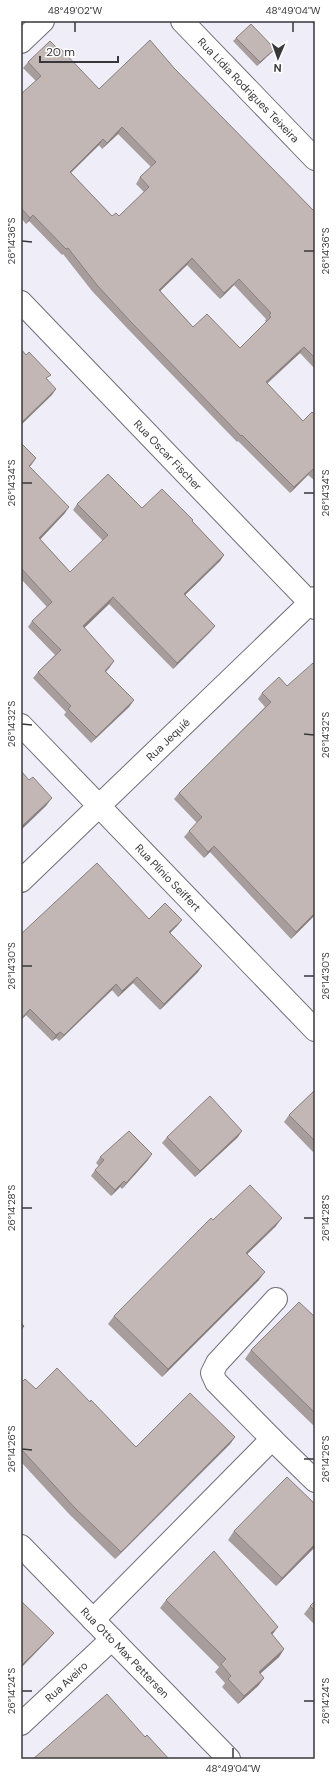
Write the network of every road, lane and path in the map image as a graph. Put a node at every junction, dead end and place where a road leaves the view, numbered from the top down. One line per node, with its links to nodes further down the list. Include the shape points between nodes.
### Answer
1 (43, 21): 3 (street)
2 (182, 21): 4 (street, Rua Lídia Rodrigues Teixeira)
3 (21, 42)
4 (315, 159)
5 (21, 302): 6 (street, Rua Oscar Fischer)
6 (313, 603): 8 (street, Rua Jequié)
7 (21, 725): 8 (street, Rua Plínio Seiffert)
8 (99, 806): 9 (street, Rua Jequié); 10 (street, Rua Plínio Seiffert)
9 (21, 881)
10 (315, 1030)
11 (276, 1299): 12 (street, via 217,1363 212,1373 216,1382)
12 (272, 1439): 13 (street); 15 (street)
13 (315, 1481)
14 (21, 1546): 15 (street, Rua Otto Max Pettersen)
15 (93, 1620): 16 (street, Rua Otto Max Pettersen)
16 (112, 1639): 17 (street, Rua Aveiro); 18 (street, Rua Otto Max Pettersen)
17 (21, 1724)
18 (229, 1759)

